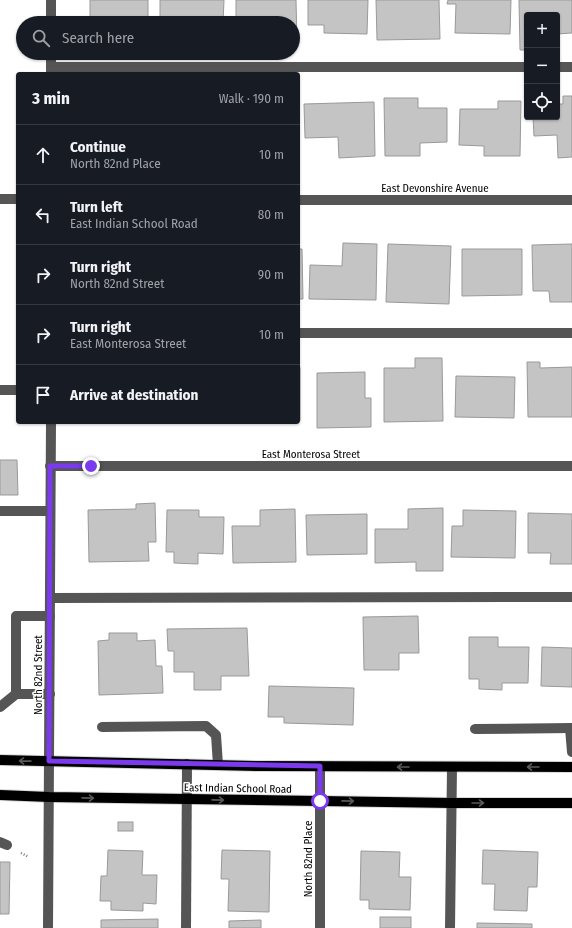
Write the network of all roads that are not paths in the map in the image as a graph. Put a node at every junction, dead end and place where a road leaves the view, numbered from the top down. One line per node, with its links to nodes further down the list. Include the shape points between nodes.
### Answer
1 (51, 0): 2 (street)
2 (51, 16)
3 (524, 67): 6 (street)
4 (560, 67): 5 (street)
5 (572, 67)
6 (51, 70)
7 (0, 199): 8 (street)
8 (16, 199)
9 (300, 200): 10 (street, East Devonshire Avenue)
10 (572, 200)
11 (300, 333): 12 (street)
12 (572, 333)
13 (0, 390): 14 (street)
14 (16, 390)
15 (51, 424): 16 (street, North 82nd Street)
16 (50, 466): 17 (street, East Monterosa Street); 19 (street, North 82nd Street)
17 (572, 466)
18 (0, 511): 19 (street)
19 (50, 511): 21 (street, North 82nd Street)
20 (572, 597): 21 (street)
21 (50, 598): 22 (street, North 82nd Street)
22 (50, 616): 23 (street, via 16,616); 24 (street, North 82nd Street)
23 (16, 694): 24 (street); 25 (street)
24 (50, 694): 31 (street, North 82nd Street)
25 (0, 707)
26 (102, 727): 33 (street, East Indian School Road, via 206,726 216,735)
27 (571, 728): 28 (street); 29 (street)
28 (475, 729)
29 (572, 752)
30 (0, 760): 31 (main road, East Indian School Road, one-way to 30)
31 (49, 761): 32 (main road, East Indian School Road); 38 (street, North 82nd Street)
32 (187, 764): 33 (main road, East Indian School Road); 39 (street)
33 (218, 765): 34 (main road, East Indian School Road)
34 (320, 766): 35 (main road, East Indian School Road, one-way to 34); 40 (street, North 82nd Place)
35 (452, 767): 36 (main road, East Indian School Road, one-way to 35); 41 (street)
36 (572, 767)
37 (0, 795): 38 (main road, East Indian School Road)
38 (49, 797): 39 (main road, East Indian School Road, one-way to 39); 43 (street, North 82nd Street)
39 (186, 799): 40 (main road, East Indian School Road, one-way to 40); 44 (street)
40 (320, 801): 41 (main road, East Indian School Road, one-way to 41); 45 (street, North 82nd Place)
41 (452, 803): 42 (main road, East Indian School Road, one-way to 42); 46 (street)
42 (572, 803)
43 (48, 928)
44 (186, 928)
45 (320, 928)
46 (450, 928)

